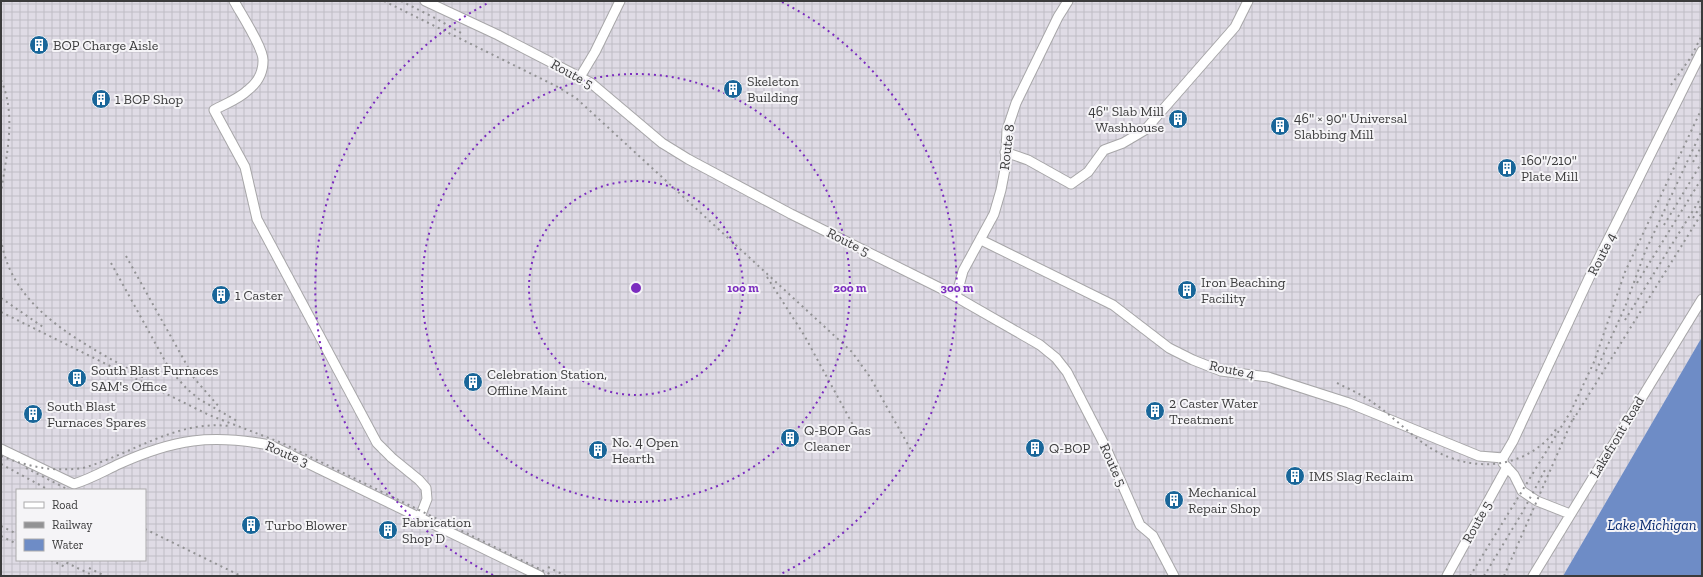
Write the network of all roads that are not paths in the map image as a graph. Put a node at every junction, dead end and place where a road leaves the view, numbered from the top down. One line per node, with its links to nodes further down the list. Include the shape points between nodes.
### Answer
1 (234, 1): 16 (street, via 250,28 264,60 258,80 247,91 214,110 245,167 257,220 377,443 426,488 427,499)
2 (425, 1): 7 (street, Route 5)
3 (620, 1): 7 (street, via 592,59)
4 (1068, 1): 8 (street, Route 8, via 1016,103 1007,130)
5 (1248, 1): 8 (street, via 1235,27 1145,130 1123,143 1104,150 1088,172 1071,184 1028,160)
6 (1702, 51): 13 (street, Route 4)
7 (580, 77): 10 (street, Route 5, via 591,83 662,143 688,159)
8 (1005, 152): 9 (street, Route 8, via 1006,169 1001,190 994,214)
9 (981, 240): 10 (street, Route 8, via 962,271); 13 (street, Route 4, via 1113,305 1169,348 1193,360 1221,371 1268,377 1349,404 1480,456)
10 (956, 297): 18 (street, Route 5, via 1040,345 1056,358 1067,372 1106,448 1140,524 1153,536)
11 (1702, 299): 15 (street, Lakefront Road)
12 (1, 449): 16 (street, Route 3, via 74,484 170,444 195,439 244,440 270,445)
13 (1503, 458): 14 (street)
14 (1507, 467): 15 (street, via 1522,491 1537,501); 19 (street, Route 5)
15 (1570, 514): 20 (street, Lakefront Road)
16 (420, 517): 17 (street, Route 3)
17 (540, 576)
18 (1174, 576)
19 (1447, 576)
20 (1533, 576)

